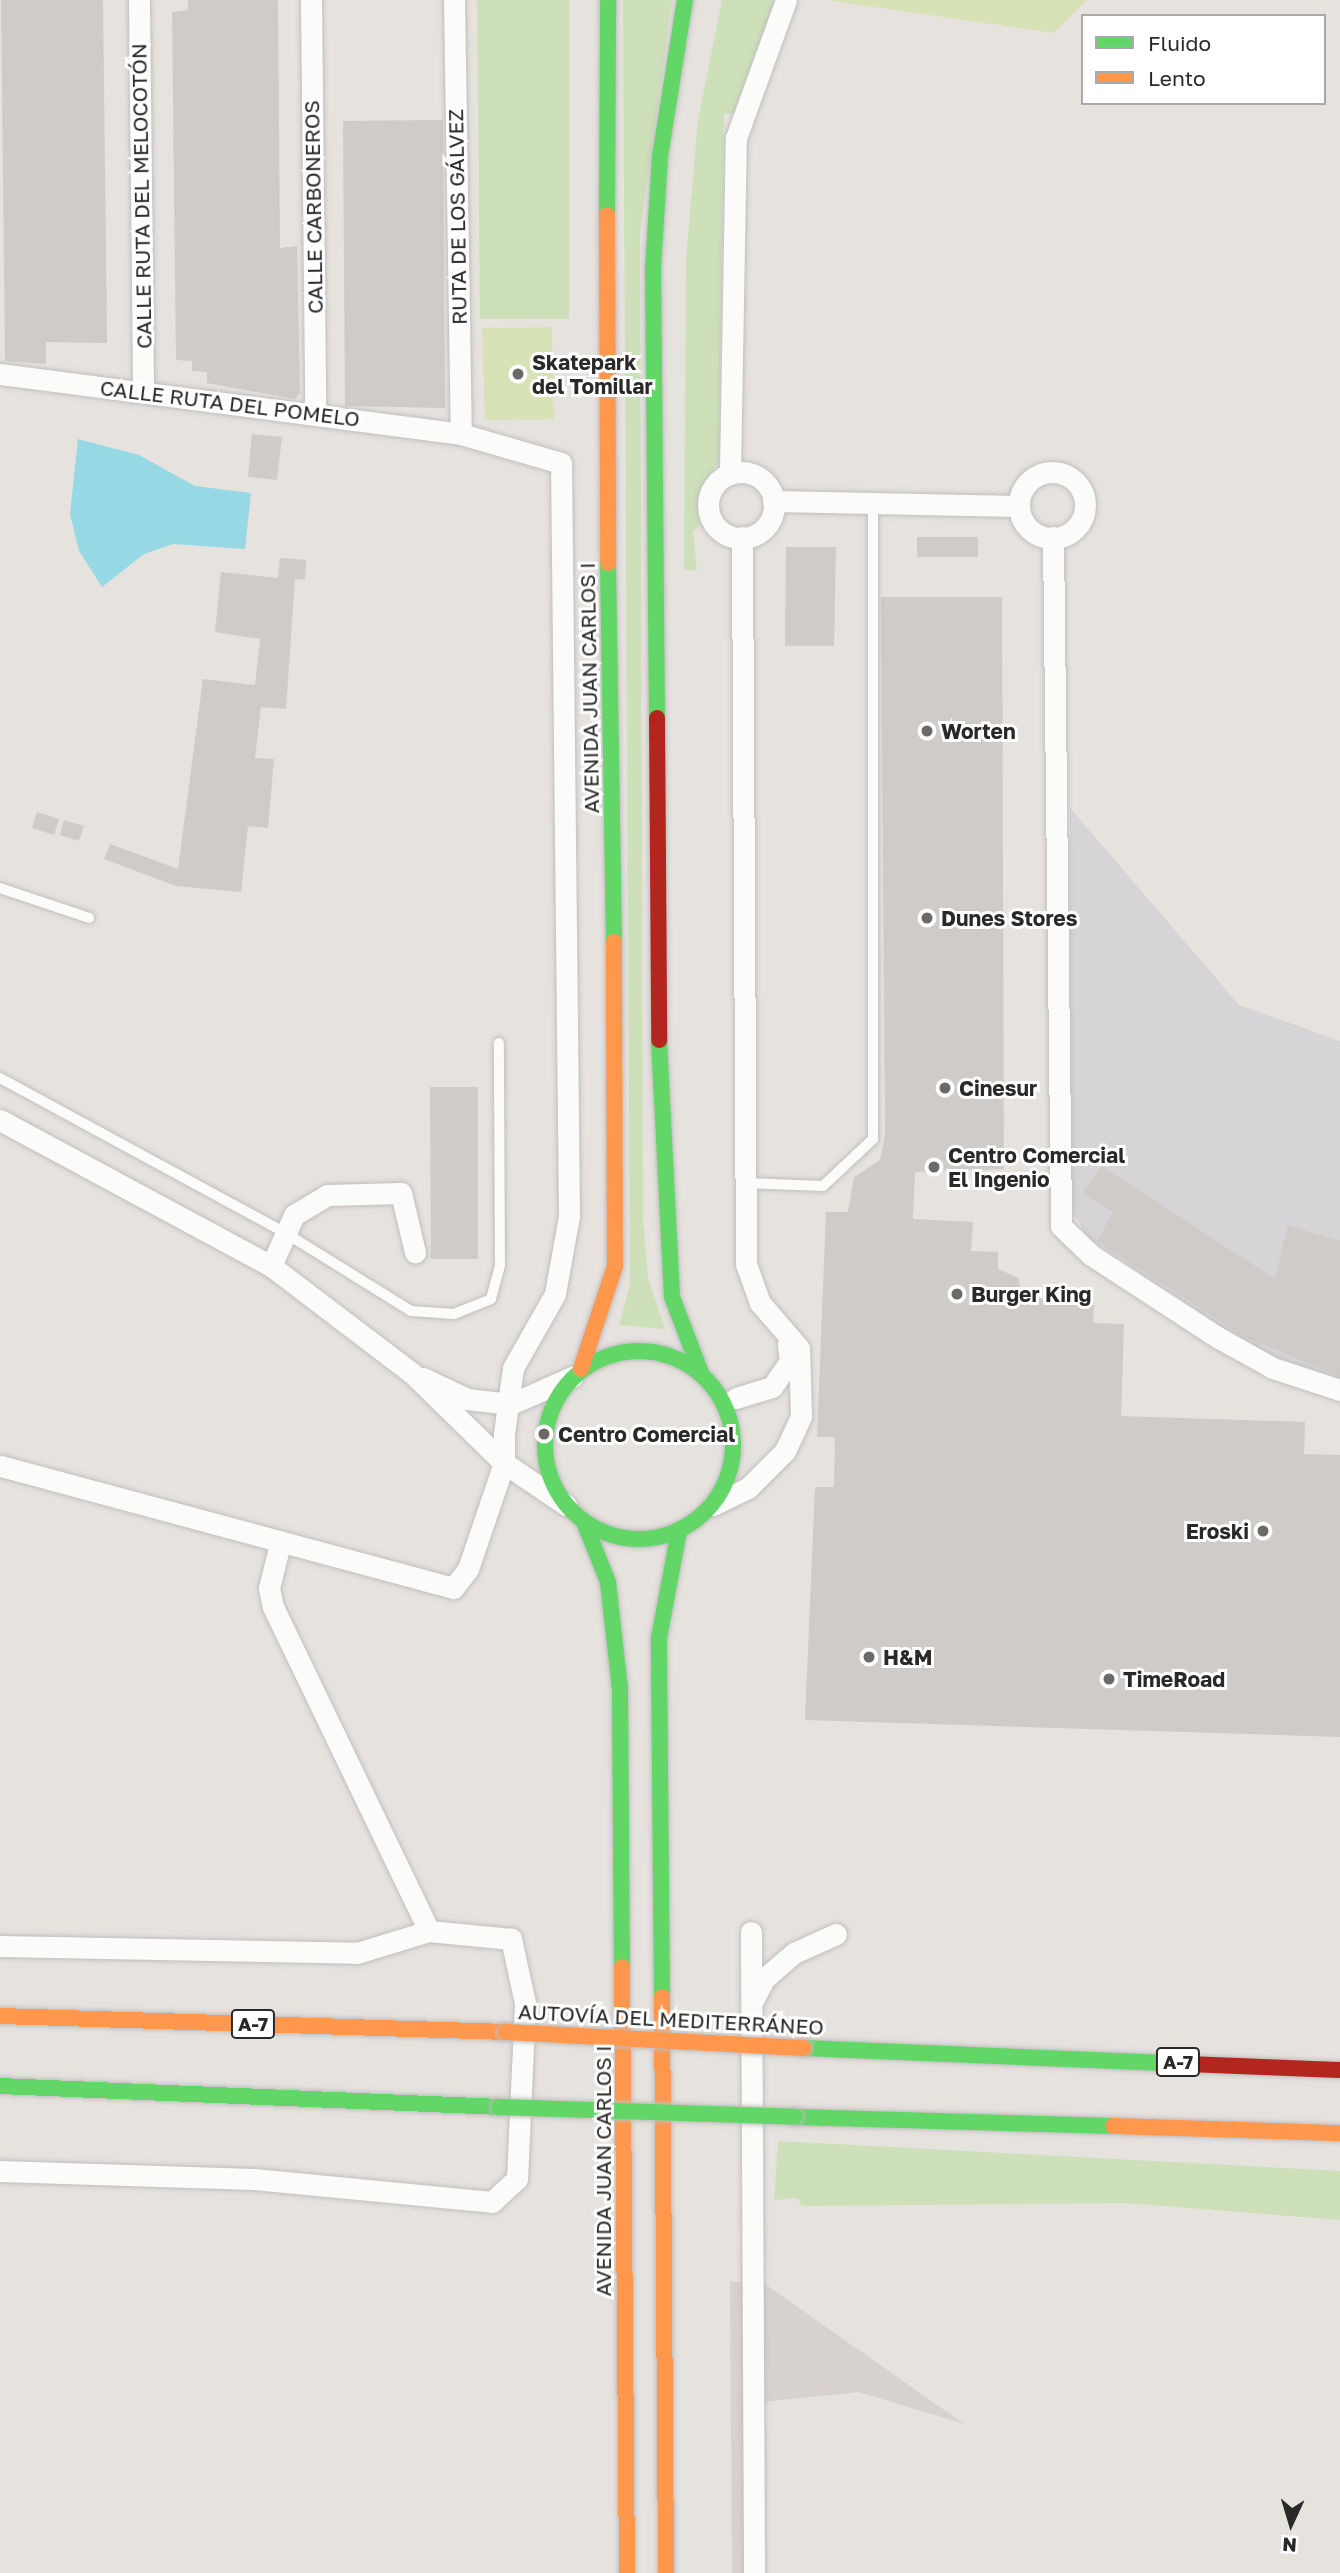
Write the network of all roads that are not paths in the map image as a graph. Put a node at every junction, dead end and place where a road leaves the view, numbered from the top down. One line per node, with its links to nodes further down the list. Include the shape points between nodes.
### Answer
1 (139, 0): 8 (street, CALLE RUTA DEL MELOCOTÓN)
2 (311, 0): 9 (street, CALLE CARBONEROS)
3 (454, 0): 10 (street, RUTA DE LOS GÁLVEZ)
4 (608, 0): 28 (main road, AVENIDA JUAN CARLOS I, via 606,449 618,1146 615,1266)
5 (684, 0): 29 (main road, via 660,156 653,268 660,1147 672,1297)
6 (786, 0): 11 (street, via 736,138)
7 (0, 374): 8 (street, CALLE RUTA DEL POMELO)
8 (143, 392): 9 (street, CALLE RUTA DEL POMELO)
9 (316, 414): 10 (street, CALLE RUTA DEL POMELO)
10 (461, 434): 32 (street, CALLE RUTA DEL POMELO, via 561,463 569,1216 555,1294 513,1368)
11 (730, 473): 12 (street, via 762,479); 15 (street, via 711,490 709,514 724,533)
12 (773, 501): 13 (street); 15 (street, via 764,528)
13 (873, 503): 14 (street); 22 (lane, via 873,1139 823,1186)
14 (1019, 506): 16 (street, via 1026,526); 16 (street, via 1022,489 1042,473 1073,479 1083,495 1082,517 1073,530)
15 (742, 537): 22 (street)
16 (1053, 537): 30 (street, via 1061,1226 1091,1255 1219,1338 1273,1368)
17 (0, 888): 18 (lane)
18 (89, 918)
19 (499, 1043): 23 (lane, via 500,1265 491,1299 454,1314 411,1311)
20 (0, 1078): 23 (lane)
21 (0, 1120): 25 (street)
22 (746, 1183): 26 (street, via 746,1264 760,1303)
23 (287, 1234): 24 (street, via 294,1215 327,1195 401,1193); 25 (street)
24 (415, 1252)
25 (271, 1266): 27 (street)
26 (781, 1326): 31 (street, via 790,1361 782,1377 751,1397); 35 (street, via 799,1348 800,1416 785,1451 748,1488)
27 (412, 1373): 32 (street, via 467,1399); 33 (street)
28 (577, 1373): 29 (main road, via 617,1353 648,1350); 32 (street); 36 (main road, via 554,1403 544,1434 547,1471)
29 (701, 1373): 35 (main road, via 728,1412 734,1448)
30 (1340, 1390)
31 (736, 1398)
32 (511, 1405): 33 (street)
33 (505, 1463): 36 (street); 39 (street, via 468,1569 453,1588)
34 (0, 1466): 39 (street)
35 (713, 1504): 38 (main road)
36 (566, 1505): 37 (main road)
37 (584, 1522): 38 (main road, via 635,1539); 54 (main road, AVENIDA JUAN CARLOS I, via 608,1582 620,1689)
38 (679, 1531): 55 (main road, via 659,1638)
39 (280, 1544): 40 (street, via 269,1588 273,1607)
40 (429, 1931): 43 (street, via 357,1953); 53 (street, via 511,1939 524,2003 517,2179 492,2202 254,2179)
41 (751, 1931): 44 (street)
42 (836, 1934): 44 (street, via 794,1952 765,1978)
43 (0, 1946)
44 (751, 2004): 56 (street)
45 (0, 2015): 47 (main road, AUTOVÍA DEL MEDITERRÁNEO / A-7, bridge)
46 (1232, 2047): 47 (main road)
47 (1016, 2053): 48 (main road, AUTOVÍA DEL MEDITERRÁNEO / A-7)
48 (1340, 2070)
49 (0, 2086): 50 (main road, bridge)
50 (1062, 2126): 51 (main road); 52 (main road)
51 (1340, 2133)
52 (1271, 2150)
53 (0, 2171)
54 (627, 2573)
55 (667, 2573)
56 (754, 2573)

